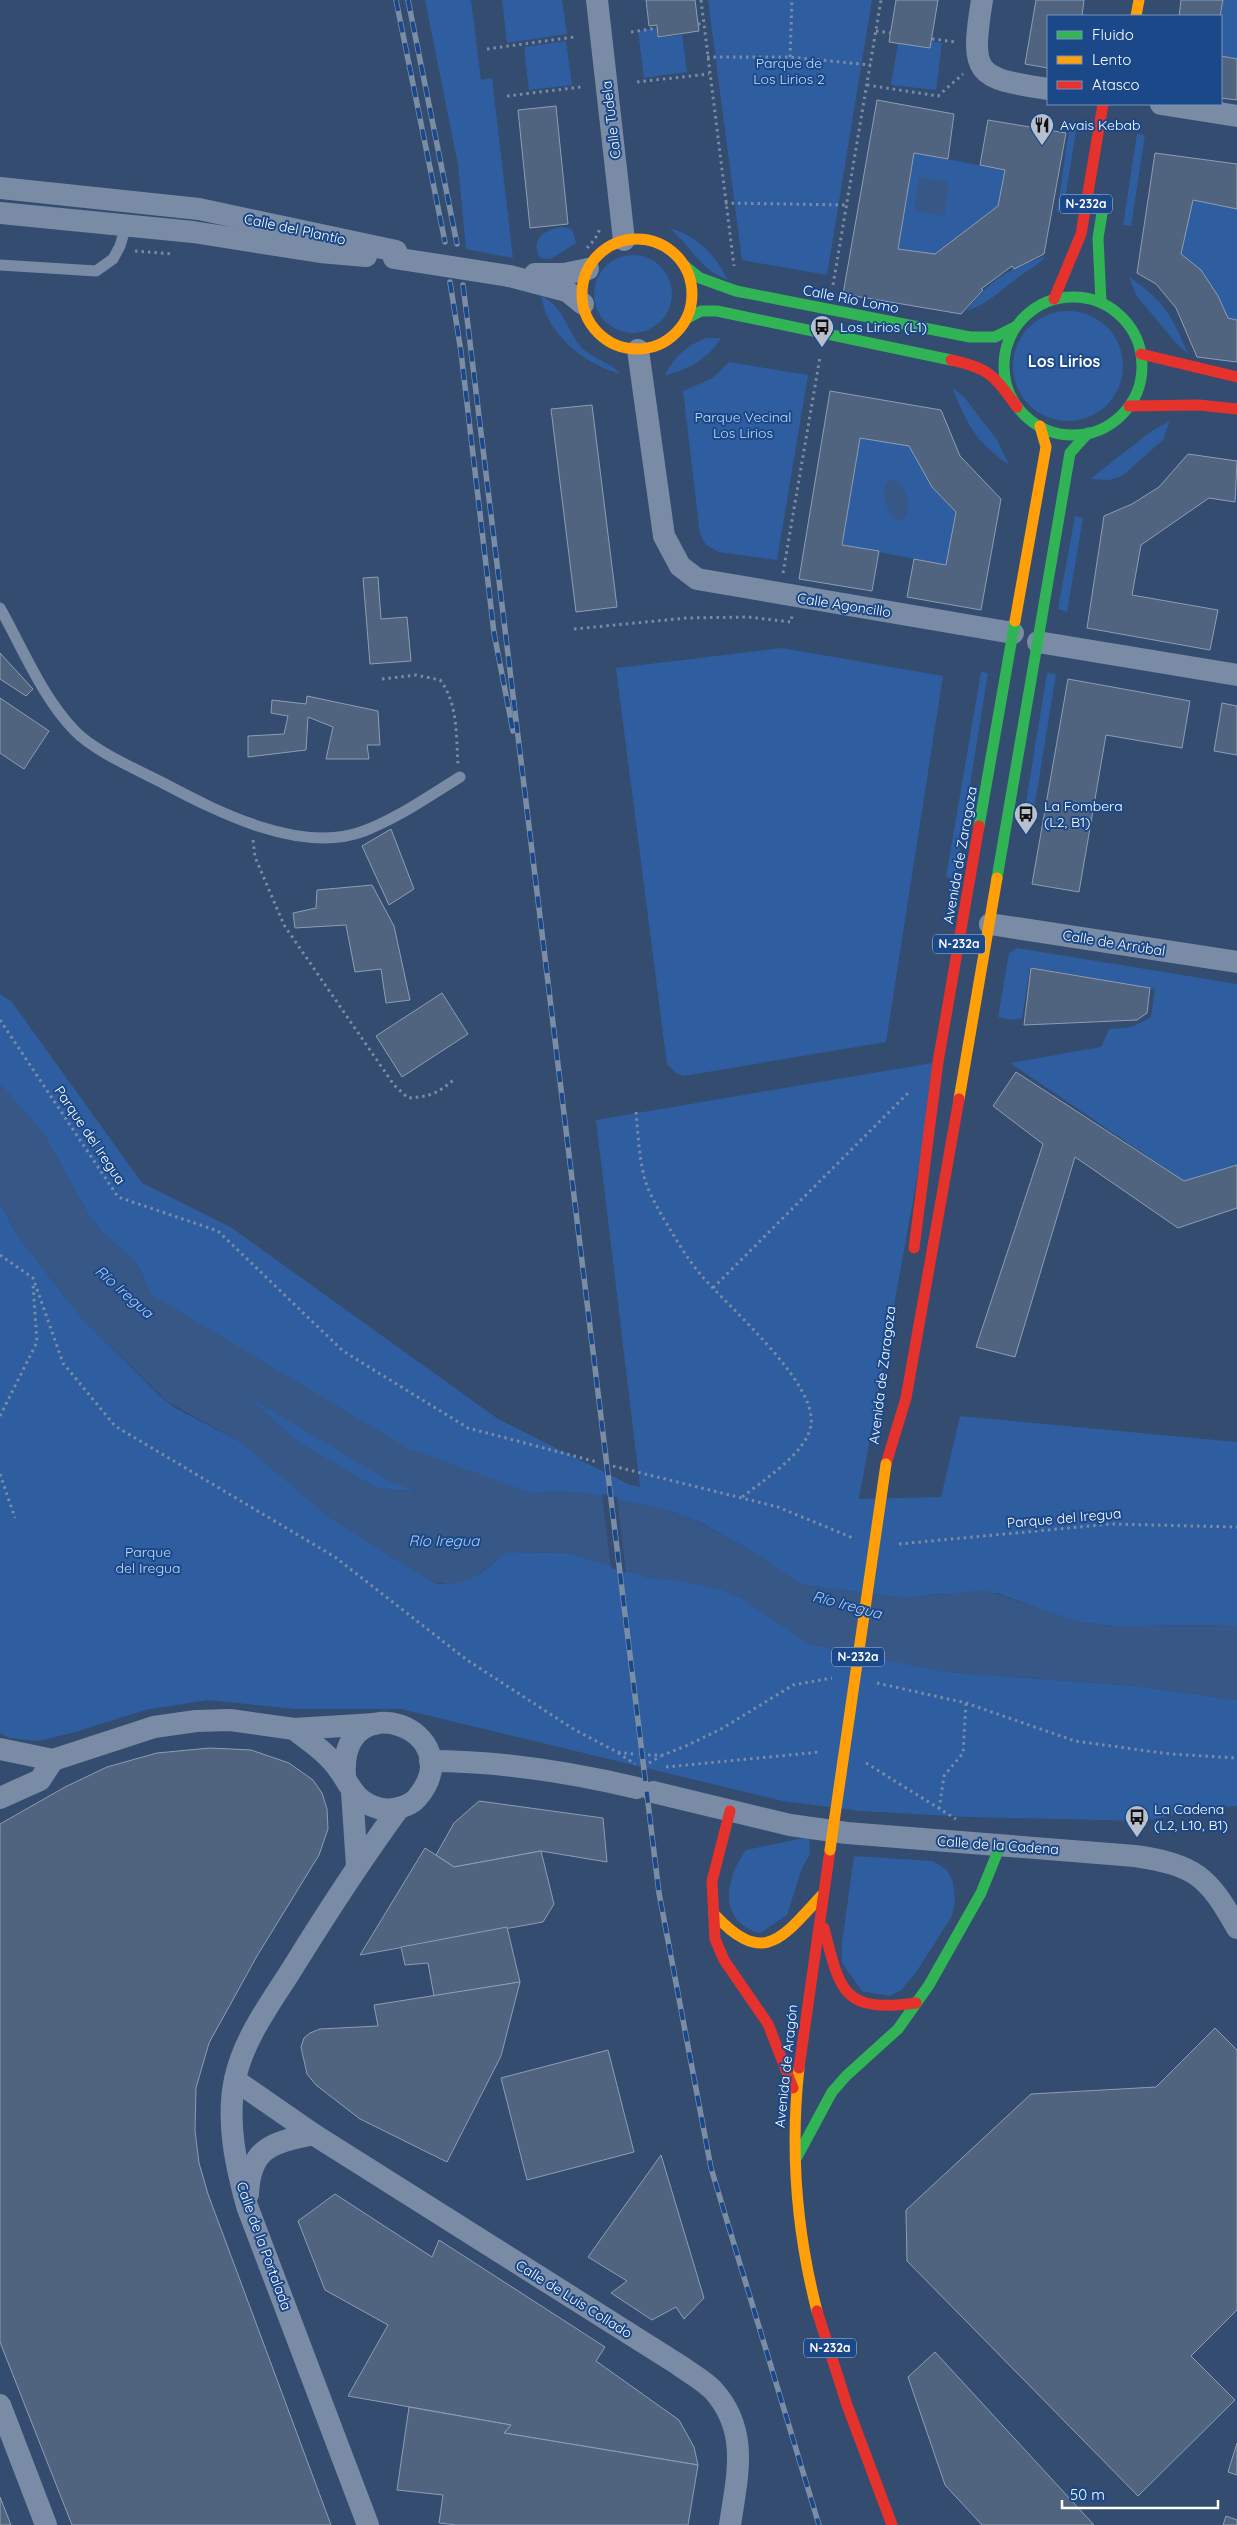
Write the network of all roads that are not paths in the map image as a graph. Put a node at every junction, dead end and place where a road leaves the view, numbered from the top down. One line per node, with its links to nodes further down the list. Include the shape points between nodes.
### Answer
1 (596, 0): 13 (street, Calle Tudela)
2 (982, 0): 5 (street, via 976,45 980,64 989,75 1003,82)
3 (1139, 0): 4 (main road)
4 (1136, 15)
5 (1047, 89)
6 (1103, 105): 19 (main road, N-232a, via 1081,234)
7 (1167, 105): 8 (street)
8 (1237, 116)
9 (0, 188): 14 (street, Calle del Plantío, via 198,209)
10 (1104, 200): 20 (main road, N-232a, via 1098,238)
11 (0, 213): 12 (street, Calle del Plantío)
12 (126, 226): 14 (street, Calle del Plantío, via 193,232 320,252); 16 (lane, via 113,260 96,272)
13 (624, 240): 15 (main road); 17 (main road, via 642,238 659,243 674,252)
14 (395, 255): 18 (street, Calle del Plantío)
15 (585, 261): 18 (street, Calle del Plantío, via 564,274); 21 (main road)
16 (0, 265)
17 (686, 266): 22 (main road, via 693,292); 23 (main road, Calle Río Lomo, via 700,278 736,292 970,337 995,337)
18 (509, 274): 21 (street, Calle del Plantío, via 567,291)
19 (1054, 299): 20 (main road, N-232a, via 1078,296); 23 (main road, N-232a, via 1039,305)
20 (1101, 302): 25 (main road, N-232a, via 1120,315 1133,333)
21 (583, 304): 24 (main road, via 596,332 608,342)
22 (688, 318): 24 (main road, via 667,341 653,348); 28 (main road, via 706,309 977,366 995,377)
23 (1015, 327): 28 (main road, N-232a, via 1006,346 1004,368 1008,388)
24 (638, 350): 33 (street, Calle Agoncillo, via 664,536 680,566 697,580)
25 (1141, 354): 26 (main road, via 1197,370); 27 (main road, N-232a, via 1138,390)
26 (1237, 376)
27 (1129, 406): 29 (main road, via 1199,405); 31 (main road, N-232a, via 1118,418)
28 (1018, 407): 30 (main road, N-232a)
29 (1237, 409)
30 (1040, 426): 31 (main road, N-232a, via 1064,434); 33 (main road, Avenida de Zaragoza / N-232a, via 1046,447)
31 (1088, 433): 34 (main road, Avenida de Zaragoza / N-232a, via 1070,453)
32 (0, 608): 36 (lane, via 54,706 76,733 107,754 176,790 252,824 298,837 335,837 362,832 400,814)
33 (1013, 633): 39 (main road, Avenida de Zaragoza / N-232a, via 938,1062)
34 (1038, 642): 35 (street); 37 (main road, Avenida de Zaragoza / N-232a)
35 (1237, 675)
36 (460, 777)
37 (990, 924): 38 (street, Calle de Arrúbal); 41 (main road, Avenida de Zaragoza / N-232a, via 906,1398)
38 (1237, 962)
39 (913, 1257)
40 (896, 1385): 41 (main road, Avenida de Zaragoza / N-232a)
41 (886, 1464): 53 (main road, N-232a, bridge)
42 (375, 1724): 43 (street); 46 (street, via 392,1722 408,1727 421,1738); 47 (street, via 360,1731 349,1744 344,1760)
43 (294, 1729): 45 (street, via 230,1720 196,1721 154,1727); 47 (street, via 331,1759)
44 (0, 1749): 45 (street)
45 (53, 1760): 48 (street, via 40,1780)
46 (430, 1761): 49 (street, via 426,1787 414,1800); 50 (street, Calle de la Cadena, via 502,1764 589,1777)
47 (348, 1784): 49 (street, via 365,1804 381,1810); 52 (street)
48 (0, 1798)
49 (399, 1808): 52 (street, Calle de la Portalada)
50 (730, 1811): 51 (street, Calle de la Cadena, via 790,1825 847,1833); 55 (main road, via 714,1869 711,1892)
51 (1000, 1846): 56 (street, Calle de la Cadena, via 1135,1856 1174,1863 1204,1878); 57 (main road, via 976,1902 940,1969)
52 (357, 1866): 58 (street, Calle de la Portalada, via 254,2028)
53 (822, 1896): 54 (main road, Avenida de Aragón / N-232a); 55 (main road, via 784,1935 767,1943 752,1944 733,1935)
54 (820, 1912): 57 (main road, via 833,1967 847,1995 870,2006); 59 (main road, Avenida de Aragón / N-232a)
55 (714, 1914): 59 (main road, via 718,1947 768,2024)
56 (1237, 1928)
57 (916, 2003): 61 (main road, via 898,2029 832,2092)
58 (235, 2080): 60 (street, Calle de Luis Collado); 62 (street, Calle de la Portalada, via 232,2136)
59 (795, 2094): 61 (main road, Avenida de Aragón / N-232a)
60 (314, 2134): 62 (street, via 282,2141 261,2153 250,2171); 66 (street, Calle de Luis Collado, via 711,2388 725,2405 738,2436 739,2460)
61 (794, 2164): 67 (main road, Avenida de Aragón / N-232a, via 801,2232 816,2302 848,2405)
62 (247, 2206): 65 (street, Calle de la Portalada)
63 (0, 2405): 64 (street)
64 (46, 2525)
65 (368, 2525)
66 (730, 2525)
67 (892, 2525)

